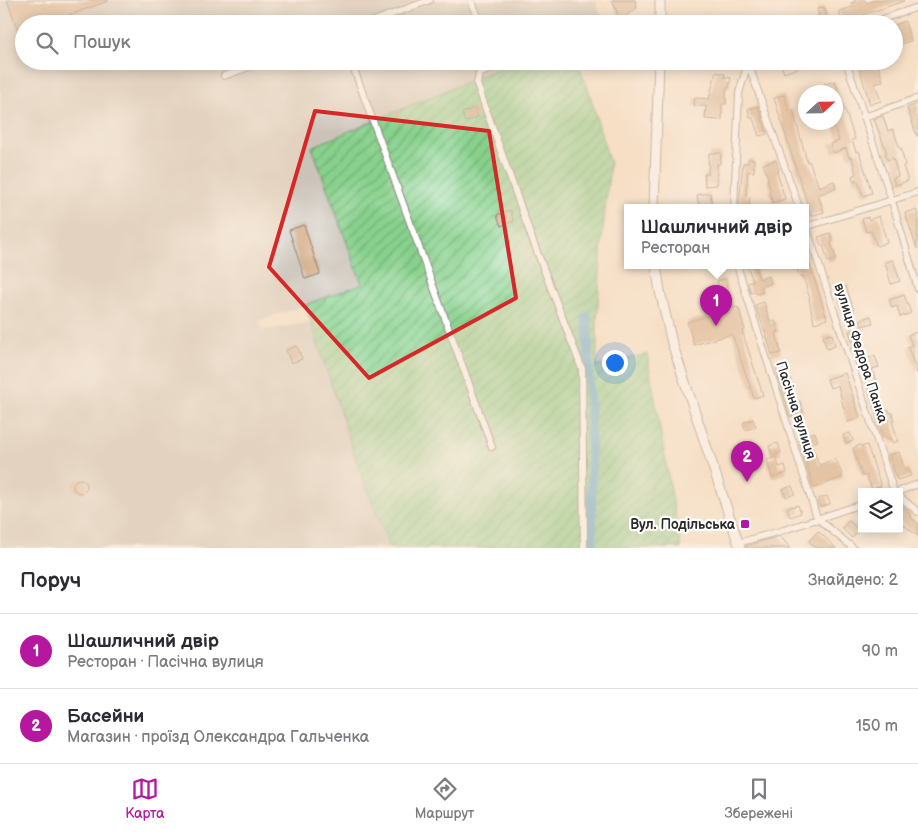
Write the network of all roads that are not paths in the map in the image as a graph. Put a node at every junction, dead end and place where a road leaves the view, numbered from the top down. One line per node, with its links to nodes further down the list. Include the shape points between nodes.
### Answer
1 (430, 0): 5 (street)
2 (471, 0): 6 (street)
3 (660, 0): 7 (main road)
4 (918, 7): 8 (street)
5 (390, 15)
6 (477, 15)
7 (660, 15)
8 (894, 15)
9 (240, 70): 16 (street)
10 (354, 70): 29 (street)
11 (488, 70): 38 (street, via 479,74 477,84 582,370)
12 (658, 70): 21 (main road)
13 (748, 70): 22 (street, via 739,93)
14 (754, 70): 23 (street)
15 (849, 70): 18 (street)
16 (224, 76)
17 (918, 98): 18 (street)
18 (864, 117): 20 (street)
19 (918, 192): 20 (street)
20 (892, 201): 24 (street); 28 (street)
21 (654, 204)
22 (734, 204)
23 (798, 204)
24 (809, 224)
25 (809, 237): 31 (street, вулиця Федора Панка)
26 (657, 269): 37 (main road, via 672,343)
27 (738, 269): 36 (street, Пасічна вулиця)
28 (918, 289)
29 (492, 446)
30 (918, 484): 32 (street)
31 (895, 488)
32 (903, 489)
33 (903, 499): 35 (street)
34 (858, 505): 36 (street)
35 (918, 512)
36 (817, 518): 37 (street); 39 (street)
37 (739, 545)
38 (584, 548)
39 (853, 548)

